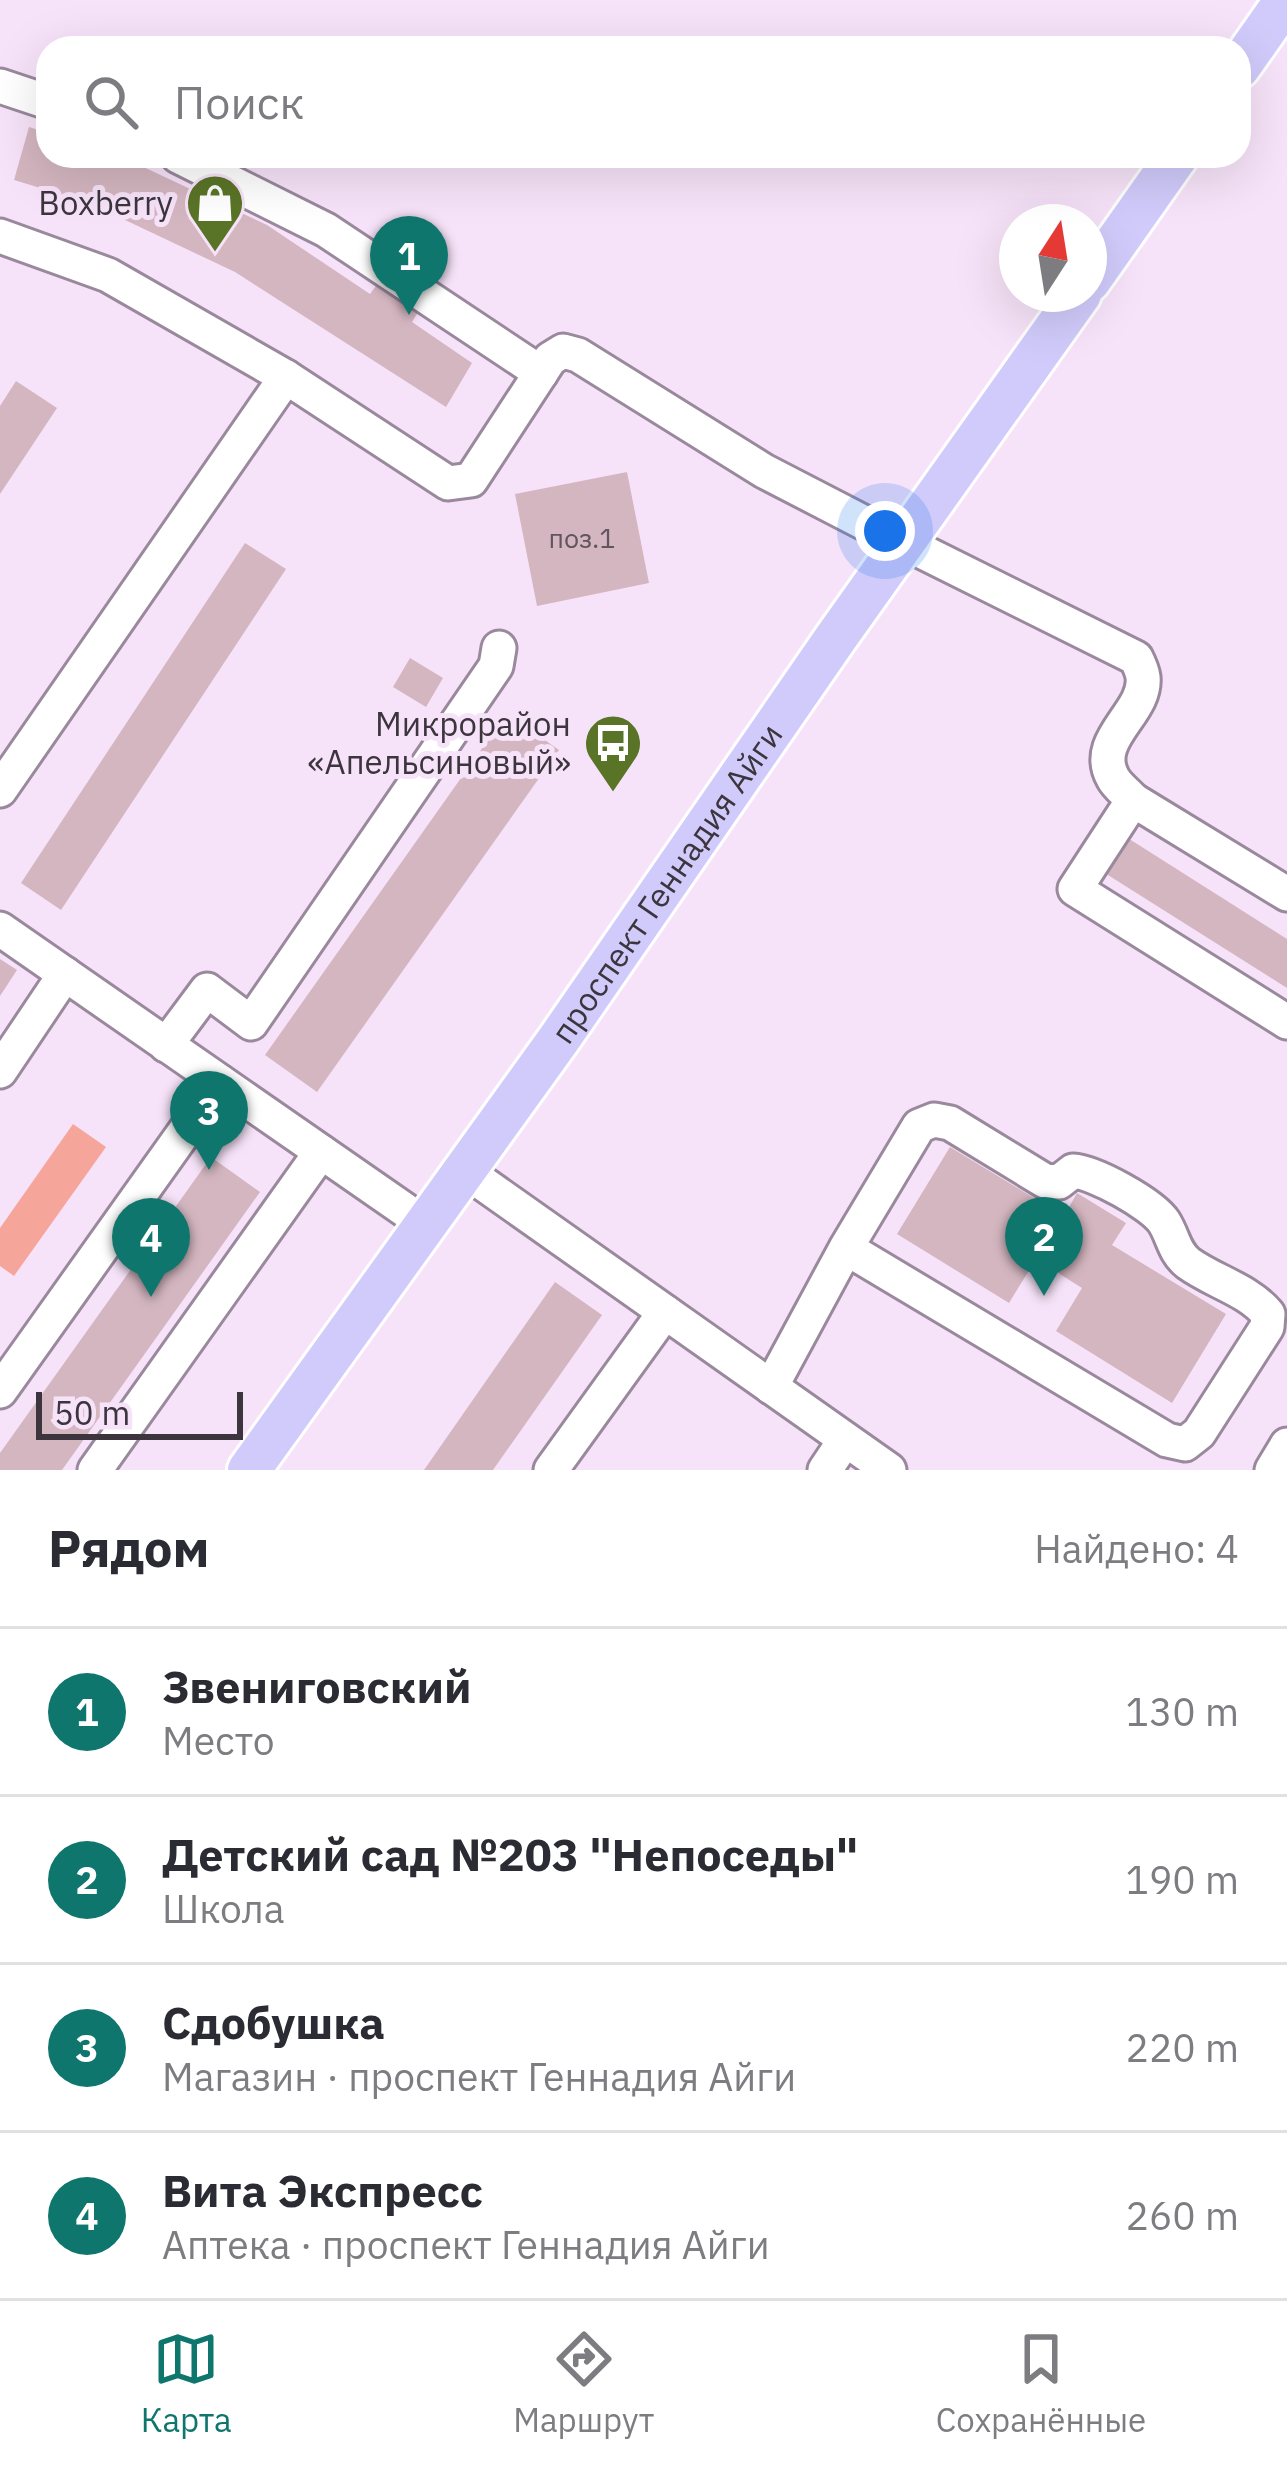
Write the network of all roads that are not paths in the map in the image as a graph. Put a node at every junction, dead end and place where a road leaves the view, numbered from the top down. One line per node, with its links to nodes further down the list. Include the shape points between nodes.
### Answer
1 (1257, 0): 3 (main road)
2 (1286, 0): 4 (main road)
3 (1232, 36)
4 (1251, 50)
5 (0, 86): 6 (street)
6 (36, 99)
7 (202, 168): 15 (street, via 326,230)
8 (1138, 168): 10 (main road)
9 (1169, 168): 12 (main road)
10 (1107, 211)
11 (0, 236): 16 (street, via 108,275)
12 (1107, 255)
13 (1037, 312): 17 (main road, проспект Геннадия Айги)
14 (1066, 312): 17 (main road, проспект Геннадия Айги)
15 (541, 373): 16 (street, via 471,480 448,483); 17 (street, via 563,352 578,355 764,471)
16 (286, 377): 19 (street)
17 (893, 537): 20 (street, via 1136,658 1144,679 1108,759); 29 (main road, проспект Геннадия Айги); 30 (main road, проспект Геннадия Айги)
18 (499, 648): 25 (street, via 496,666 251,1023 207,990)
19 (0, 790)
20 (1133, 800): 21 (street); 24 (street, via 1075,889)
21 (1287, 894)
22 (0, 929): 23 (street)
23 (65, 974): 25 (street); 26 (street)
24 (1287, 1022)
25 (166, 1045): 27 (street)
26 (0, 1071)
27 (220, 1082): 28 (street); 34 (street)
28 (321, 1152): 30 (street); 37 (street)
29 (464, 1171): 32 (street); 39 (main road, проспект Геннадия Айги)
30 (405, 1210): 38 (main road, проспект Геннадия Айги)
31 (846, 1248): 31 (street, via 1185,1444 1267,1327 1256,1300 1177,1252 1150,1208 1086,1172 1045,1181 950,1123 919,1126); 33 (street)
32 (665, 1312): 33 (street); 40 (street)
33 (771, 1387): 35 (street)
34 (0, 1391)
35 (845, 1440): 41 (street); 42 (street)
36 (1287, 1445): 43 (street)
37 (95, 1470)
38 (220, 1470)
39 (249, 1470)
40 (551, 1470)
41 (825, 1470)
42 (889, 1470)
43 (1272, 1470)

